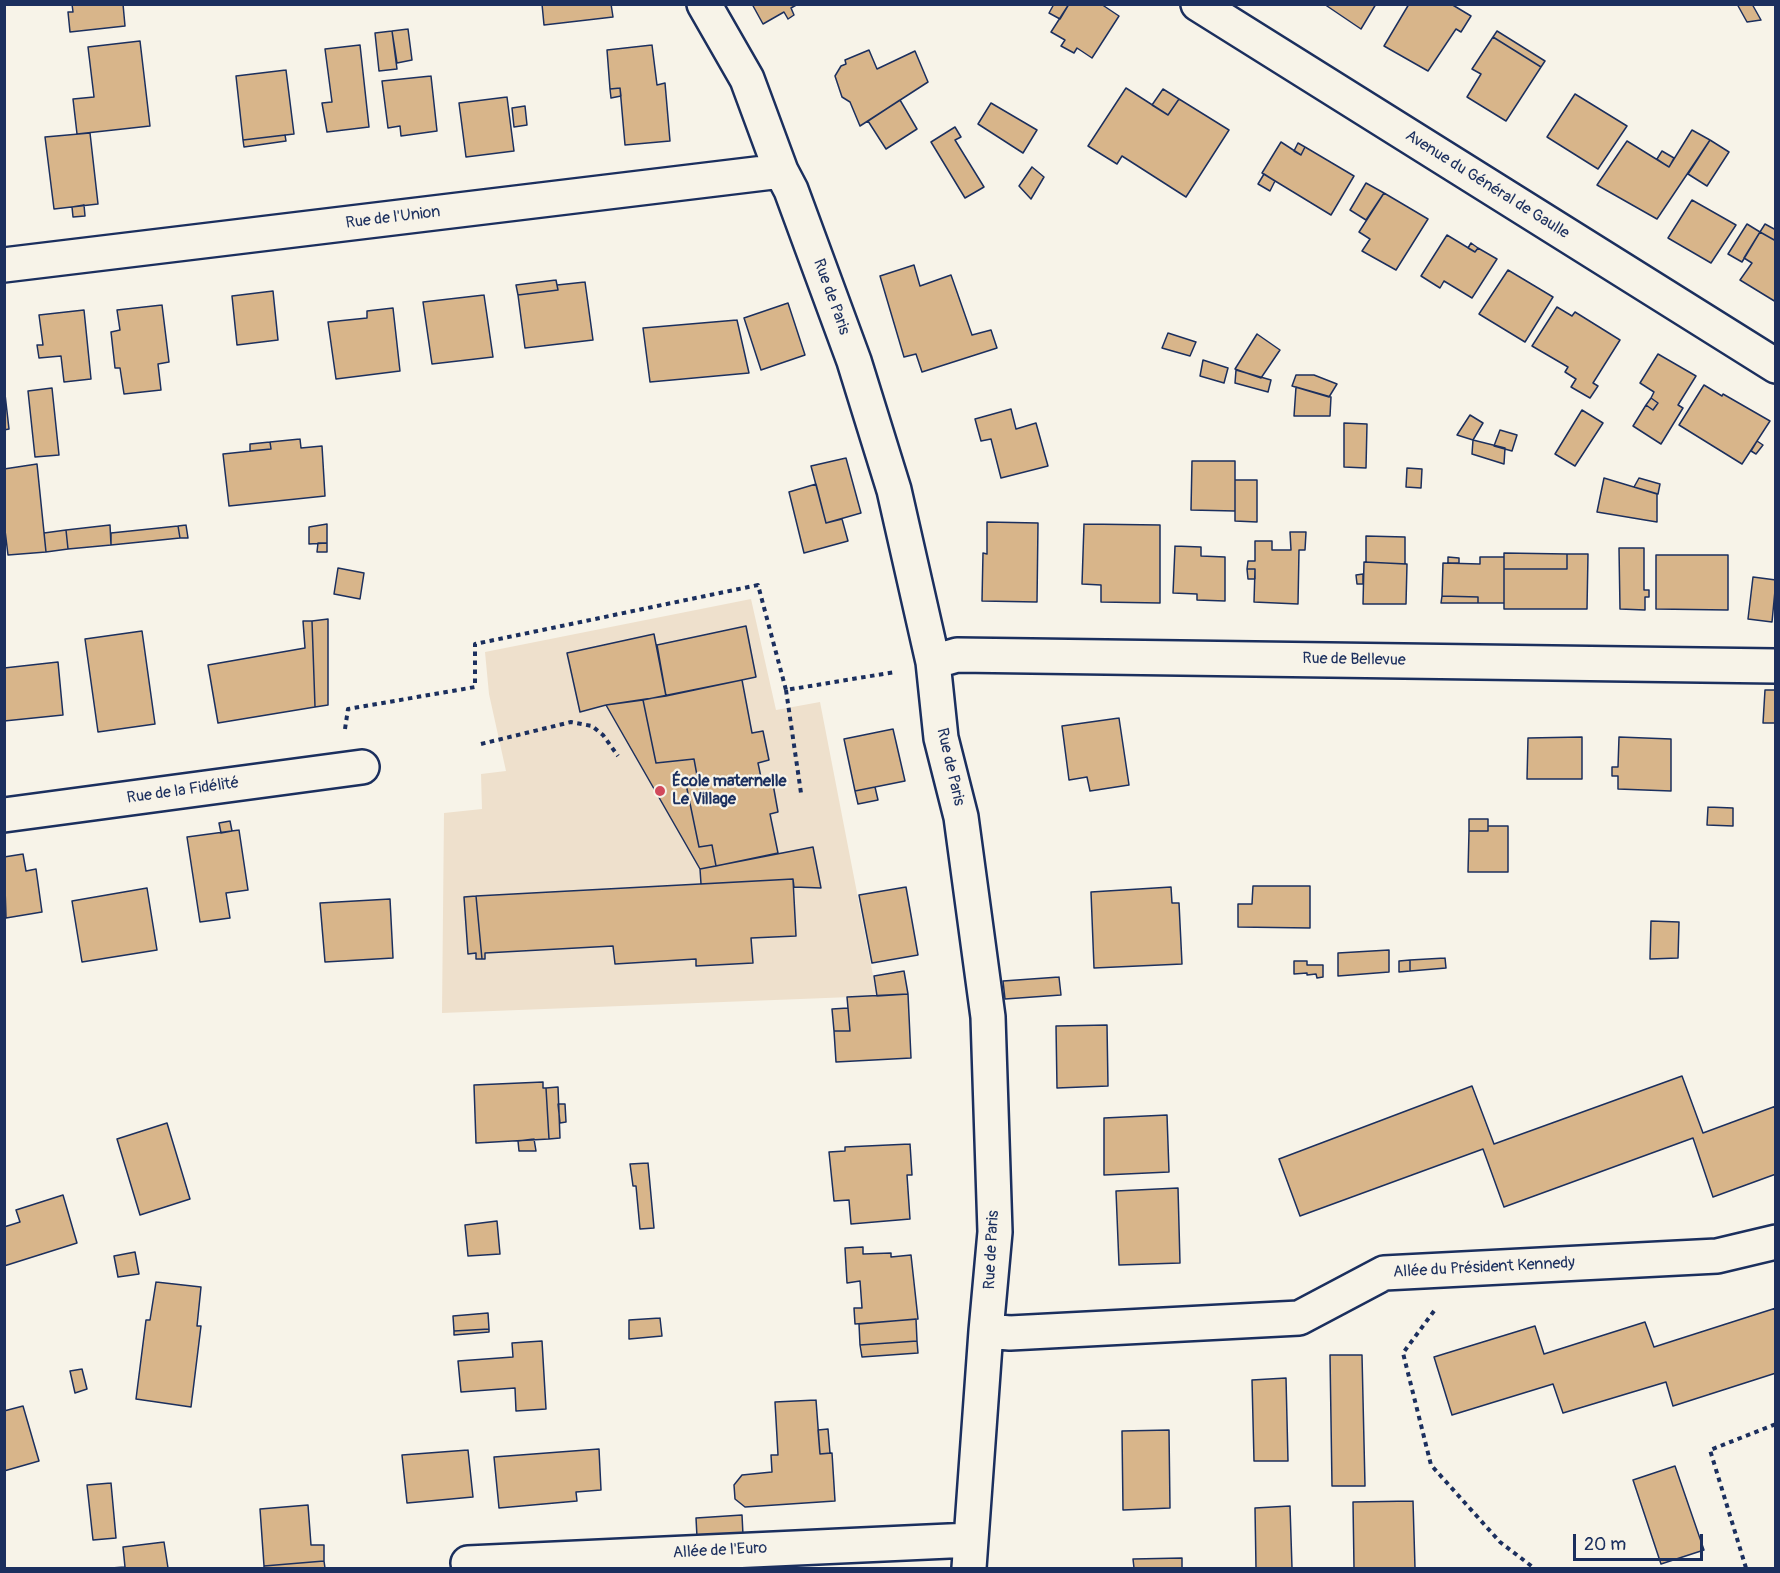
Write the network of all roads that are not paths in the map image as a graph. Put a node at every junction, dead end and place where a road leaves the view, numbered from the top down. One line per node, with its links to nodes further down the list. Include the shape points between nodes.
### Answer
1 (705, 4): 3 (street, Rue de Paris, via 747,79)
2 (1198, 4): 5 (street, Avenue du Général de Gaulle)
3 (781, 171): 4 (street, Rue de l'Union); 6 (street, Rue de Paris, via 854,361 894,490)
4 (5, 256)
5 (1776, 366)
6 (933, 662): 7 (street, Rue de Bellevue, via 957,655); 11 (street, Rue de Paris, via 941,738 962,817 988,1017 996,1232)
7 (1776, 666)
8 (349, 769): 9 (street, Rue de la Fidélité)
9 (4, 815)
10 (1776, 1242): 11 (street, Allée du Président Kennedy, via 1718,1256 1384,1273 1299,1318)
11 (986, 1331): 12 (street, Rue de Paris)
12 (970, 1554): 13 (street, Allée de l'Euro)
13 (468, 1563)

